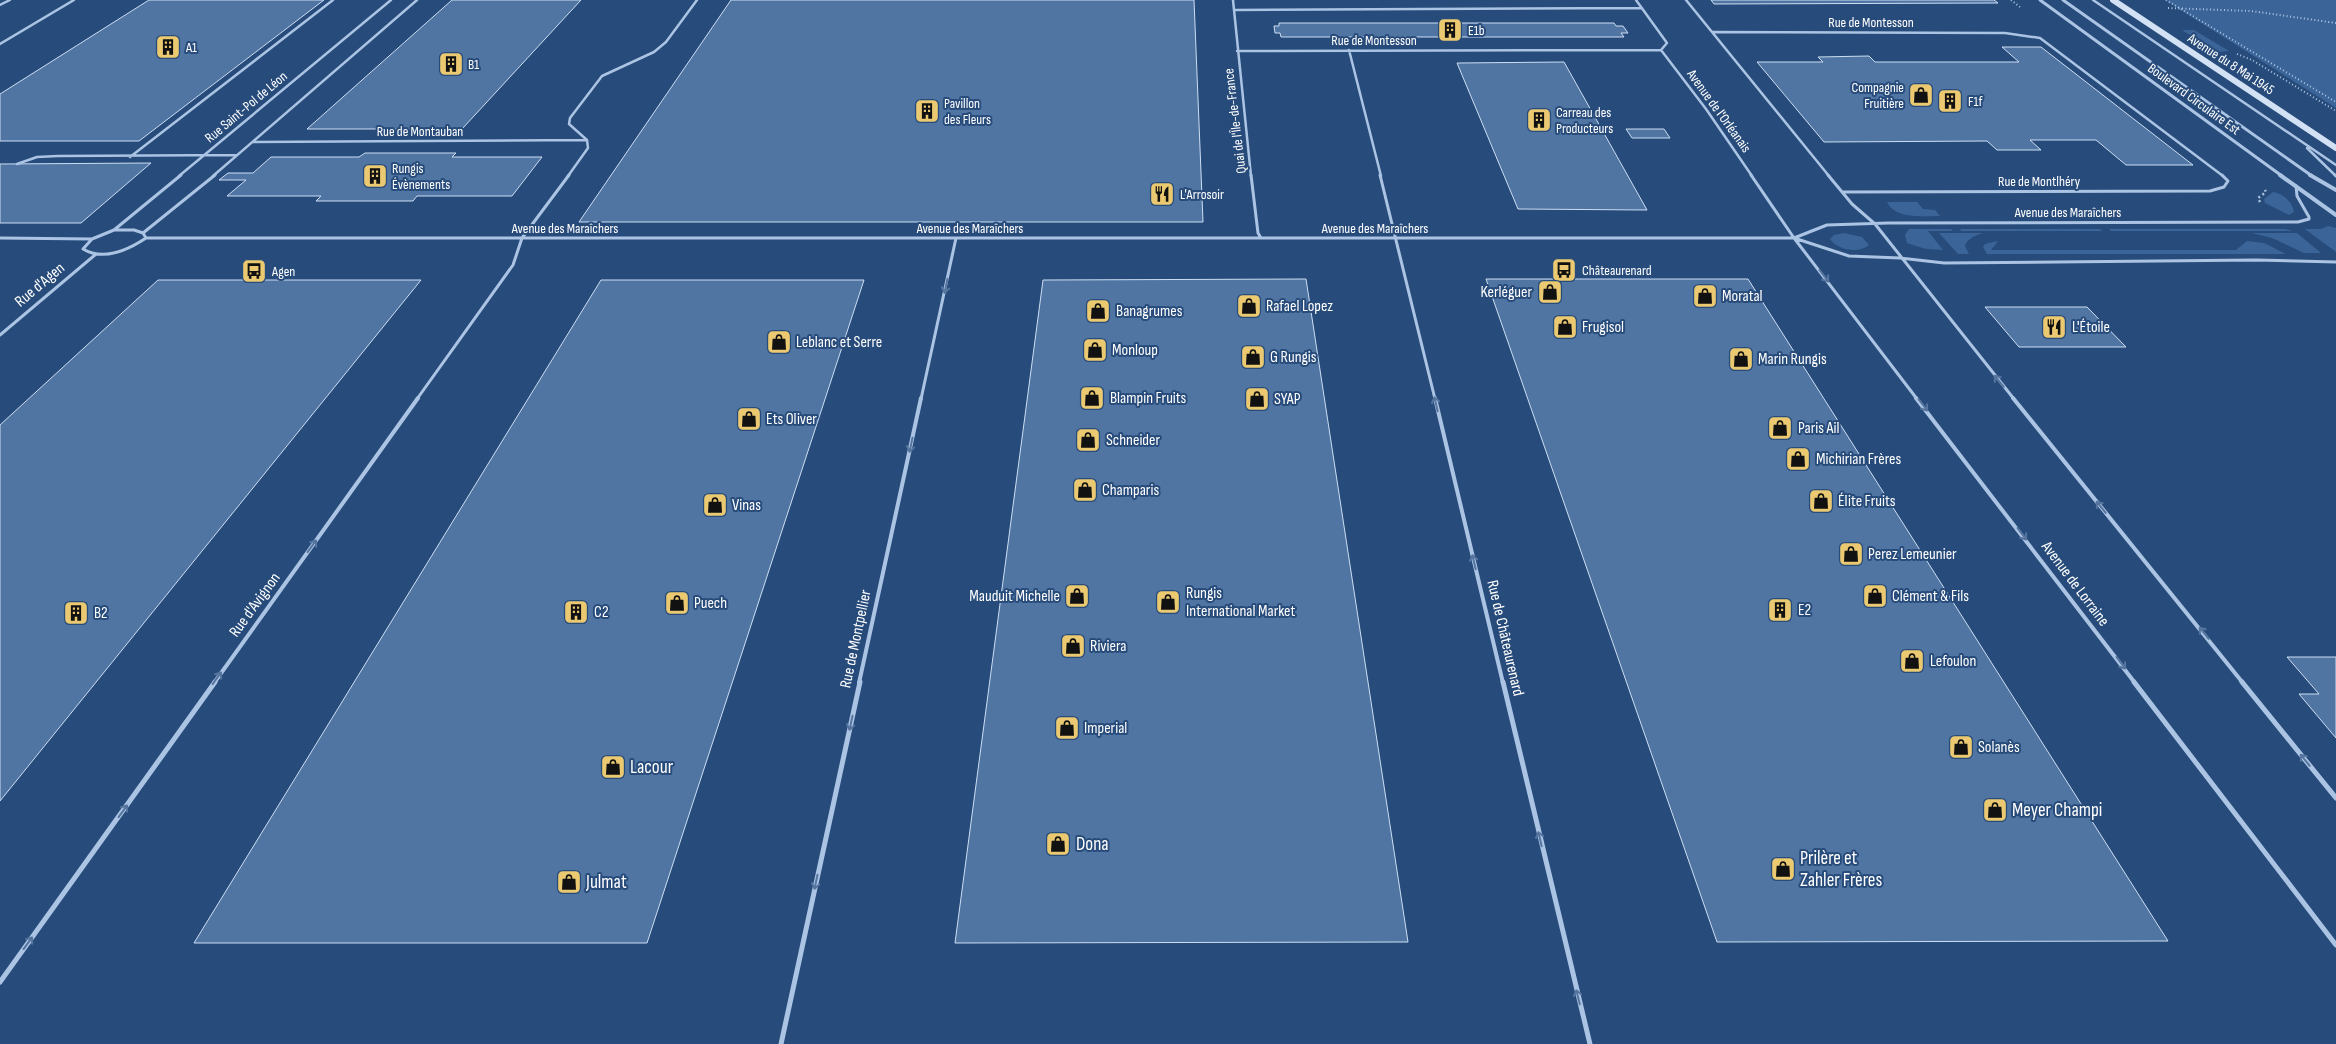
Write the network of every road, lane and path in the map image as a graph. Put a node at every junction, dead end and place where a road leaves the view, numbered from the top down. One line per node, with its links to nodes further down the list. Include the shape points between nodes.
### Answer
1 (10, 0): 15 (lane)
2 (74, 0): 21 (lane)
3 (333, 0): 34 (lane)
4 (391, 0): 33 (lane, Rue Saint-Pol de Léon)
5 (417, 0): 29 (lane, Rue Saint-Pol de Léon)
6 (697, 0): 28 (lane, via 666,42 654,52 602,76 569,120 569,124)
7 (1233, 0): 18 (lane, Quai de l'Île-de-France)
8 (1636, 0): 16 (lane)
9 (1686, 0): 20 (lane)
10 (2040, 0): 39 (street, Boulevard Circulaire Est)
11 (2063, 0): 40 (street, via 2299,168)
12 (2093, 0): 30 (lane)
13 (2113, 0): 31 (main road, Avenue du 8 Mai 1945)
14 (2166, 0): 17 (path)
15 (0, 5)
16 (1642, 8): 18 (lane); 23 (lane, via 1667,43)
17 (2179, 8): 19 (path, via 2250,11); 26 (path)
18 (1234, 10): 24 (lane, Quai de l'Île-de-France)
19 (2336, 23)
20 (1713, 32): 38 (lane, Rue de Montesson, via 2004,33 2040,38); 41 (lane)
21 (0, 44)
22 (1349, 50): 23 (lane, Rue de Montesson); 24 (lane, Rue de Montesson); 46 (lane, Rue de Châteaurenard)
23 (1660, 50): 53 (lane, Avenue de l'Orléanais, via 1706,109)
24 (1237, 51): 52 (lane, Quai de l'Île-de-France)
25 (2235, 52): 27 (path)
26 (2336, 102)
27 (2336, 111)
28 (587, 140): 29 (lane, Rue de Montauban); 50 (lane, Rue d'Avignon, via 590,144 583,156)
29 (253, 142): 32 (lane, Rue Saint-Pol de Léon)
30 (2300, 142): 36 (lane); 37 (lane)
31 (2336, 148)
32 (238, 155): 33 (lane); 45 (lane, Rue Saint-Pol de Léon)
33 (203, 156): 34 (lane); 44 (lane, Rue Saint-Pol de Léon)
34 (130, 157): 35 (lane, via 37,157)
35 (17, 164)
36 (2336, 165)
37 (2336, 176)
38 (2227, 178): 41 (lane, Rue de Montlhéry, via 2224,187 2210,191)
39 (2296, 186): 42 (street, Boulevard Circulaire Est); 43 (lane, Avenue des Maraîchers, via 2310,216 2298,222)
40 (2336, 190)
41 (1842, 192): 43 (lane)
42 (2336, 215)
43 (1875, 224): 53 (lane, Avenue des Maraîchers, via 1827,225); 55 (lane)
44 (114, 230): 45 (lane); 48 (lane)
45 (143, 233): 49 (lane)
46 (1396, 237): 52 (lane, Avenue des Maraîchers); 53 (lane, Avenue des Maraîchers); 62 (lane, Rue de Châteaurenard, one-way to 46)
47 (0, 238): 48 (lane)
48 (92, 238): 54 (lane, via 83,249)
49 (146, 238): 50 (lane, Avenue des Maraîchers); 54 (lane, via 116,252)
50 (522, 238): 51 (lane, Avenue des Maraîchers); 60 (lane, Rue d'Avignon, one-way to 50, via 513,265)
51 (956, 238): 52 (lane, Avenue des Maraîchers); 61 (lane, Rue de Montpellier, one-way to 61)
52 (1261, 238)
53 (1794, 238): 55 (lane, Avenue des Maraîchers, via 1849,256); 59 (lane, Avenue de Lorraine, one-way to 59)
54 (96, 254): 57 (lane, Rue d'Agen)
55 (1900, 258): 56 (lane, Avenue des Maraîchers, via 1985,264); 58 (lane, one-way to 55)
56 (2336, 262)
57 (0, 335)
58 (2336, 798)
59 (2336, 945)
60 (0, 982)
61 (780, 1044)
62 (1590, 1044)

